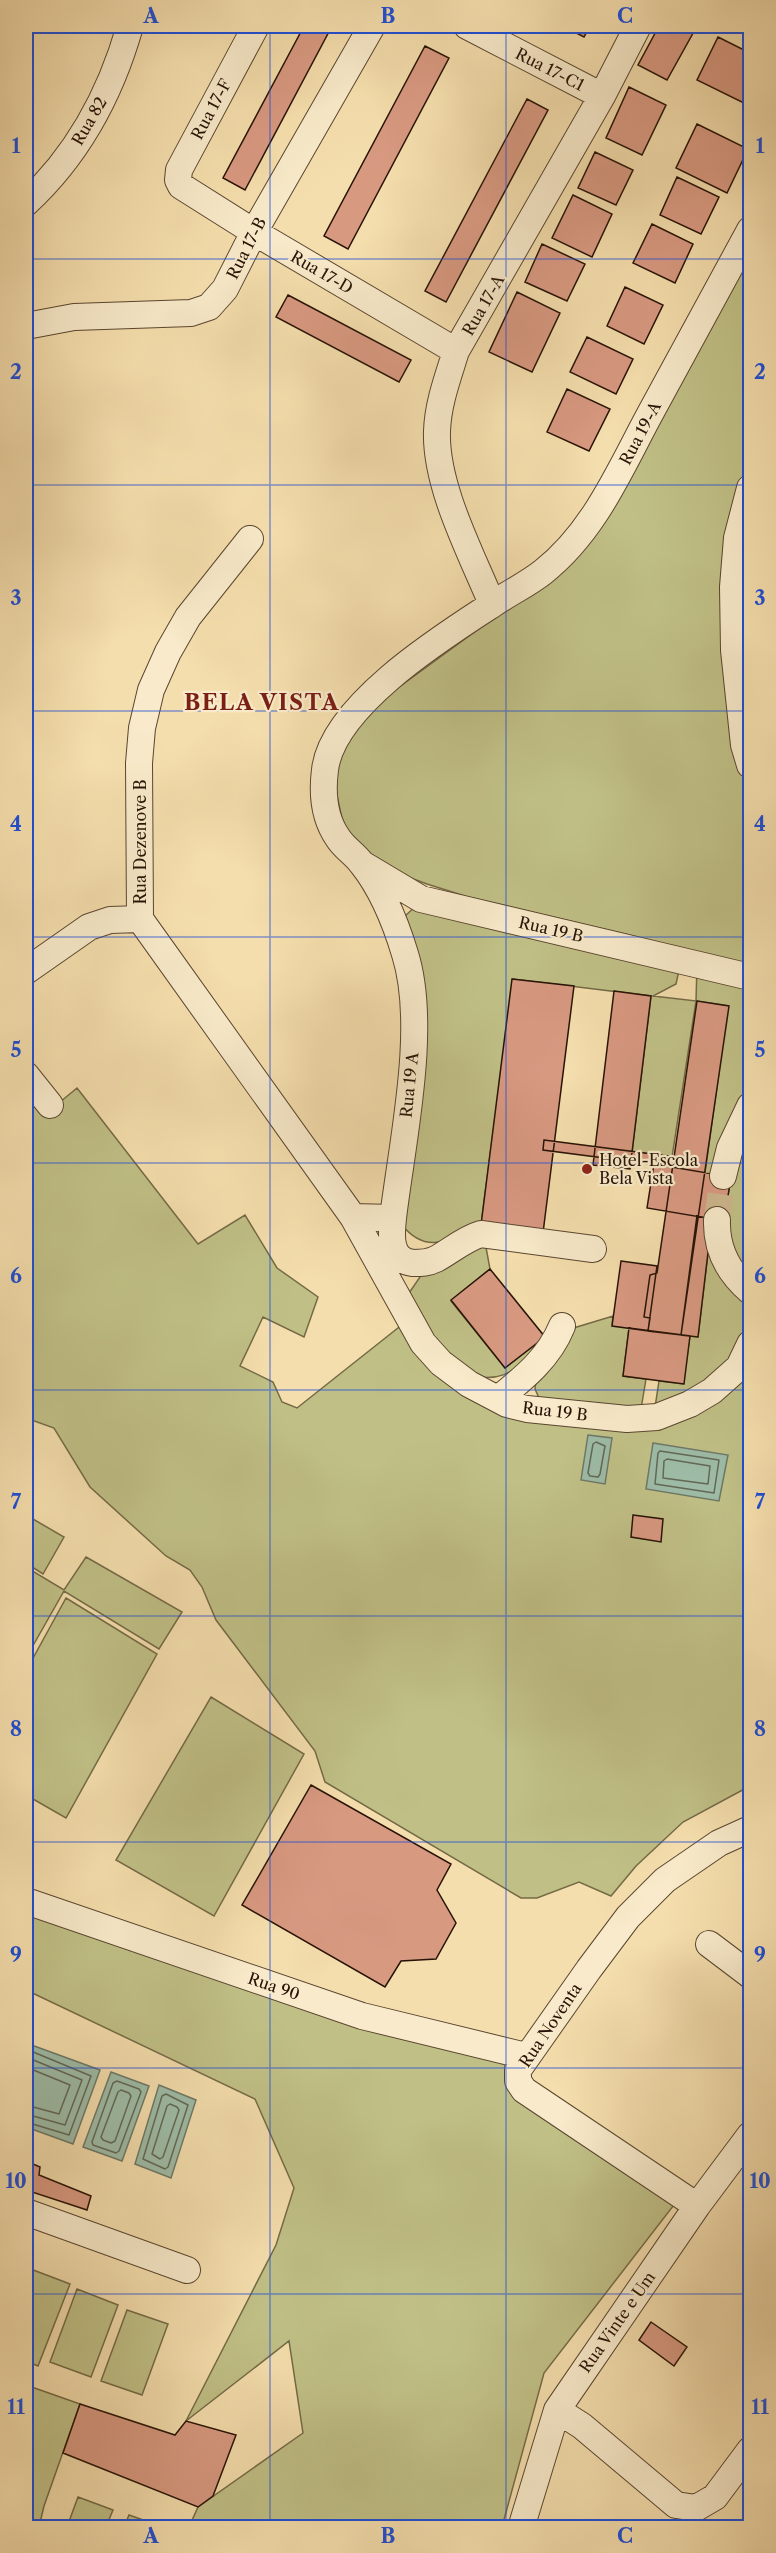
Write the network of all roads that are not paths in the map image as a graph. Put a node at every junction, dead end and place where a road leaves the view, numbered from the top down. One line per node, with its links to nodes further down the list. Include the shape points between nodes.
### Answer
1 (130, 26): 8 (street, Rua 82, via 116,69 89,124 66,159)
2 (256, 26): 7 (street, Rua 17-F, via 178,170 178,180)
3 (372, 26): 10 (street, Rua 17-B)
4 (467, 26): 6 (street, Rua 17-C1)
5 (638, 26): 6 (street, Rua 17-A)
6 (602, 96): 12 (street, Rua 17-A)
7 (188, 192): 10 (street, Rua 17-D)
8 (26, 202)
9 (750, 230): 16 (street, Rua 19-A, via 602,505 568,551)
10 (254, 232): 11 (street, Rua 17-B, via 225,289 209,307 191,313 74,317); 12 (street, Rua 17-D)
11 (26, 326)
12 (456, 351): 16 (street, Rua 17-A, via 441,397 437,432 442,481)
13 (750, 488): 14 (street)
14 (744, 538): 17 (street, via 733,587 734,650 744,745)
15 (250, 539): 21 (street, Rua Dezenove B, via 188,617 151,690 139,763)
16 (492, 604): 18 (street, Rua 19-A, via 394,673 352,715 334,740 325,766 323,800 337,838)
17 (750, 764)
18 (363, 864): 19 (street, Rua 19 B); 20 (street, Rua 19 A)
19 (422, 899): 20 (street); 23 (street, Rua 19 B)
20 (392, 915): 29 (street, Rua 19 A, via 409,970 414,1005 412,1061)
21 (140, 920): 22 (street, via 110,920 89,927); 28 (street, Rua Dezenove B)
22 (26, 971)
23 (750, 977)
24 (26, 1075): 25 (street)
25 (50, 1105)
26 (750, 1106): 27 (street, via 730,1148)
27 (723, 1176)
28 (353, 1217): 29 (street); 35 (street, Rua 19 B, via 430,1352 469,1384)
29 (393, 1218): 31 (street, Rua 19 A, via 392,1244 396,1254 408,1262 428,1262 480,1234)
30 (717, 1220): 32 (street, via 717,1239 724,1260)
31 (593, 1249)
32 (750, 1291)
33 (562, 1326): 35 (street, via 544,1359)
34 (750, 1344): 35 (street, Rua 19 B, via 739,1367 712,1391 657,1417 627,1419 527,1409)
35 (498, 1399)
36 (750, 1829): 40 (street, Rua Noventa, via 719,1843 665,1880 628,1917)
37 (26, 1901): 40 (street, Rua 90, via 362,2016 408,2017)
38 (709, 1944): 39 (street)
39 (750, 1975)
40 (526, 2056): 42 (street, Rua Noventa, via 518,2070 518,2081 524,2090)
41 (750, 2135): 42 (street, Rua Vinte e Um)
42 (697, 2206): 45 (street, Rua Vinte e Um)
43 (26, 2212): 44 (street)
44 (187, 2270)
45 (557, 2410): 46 (street, via 582,2426 676,2505 696,2508 715,2497); 47 (street, Rua Vinte e Um)
46 (750, 2450)
47 (521, 2528)

